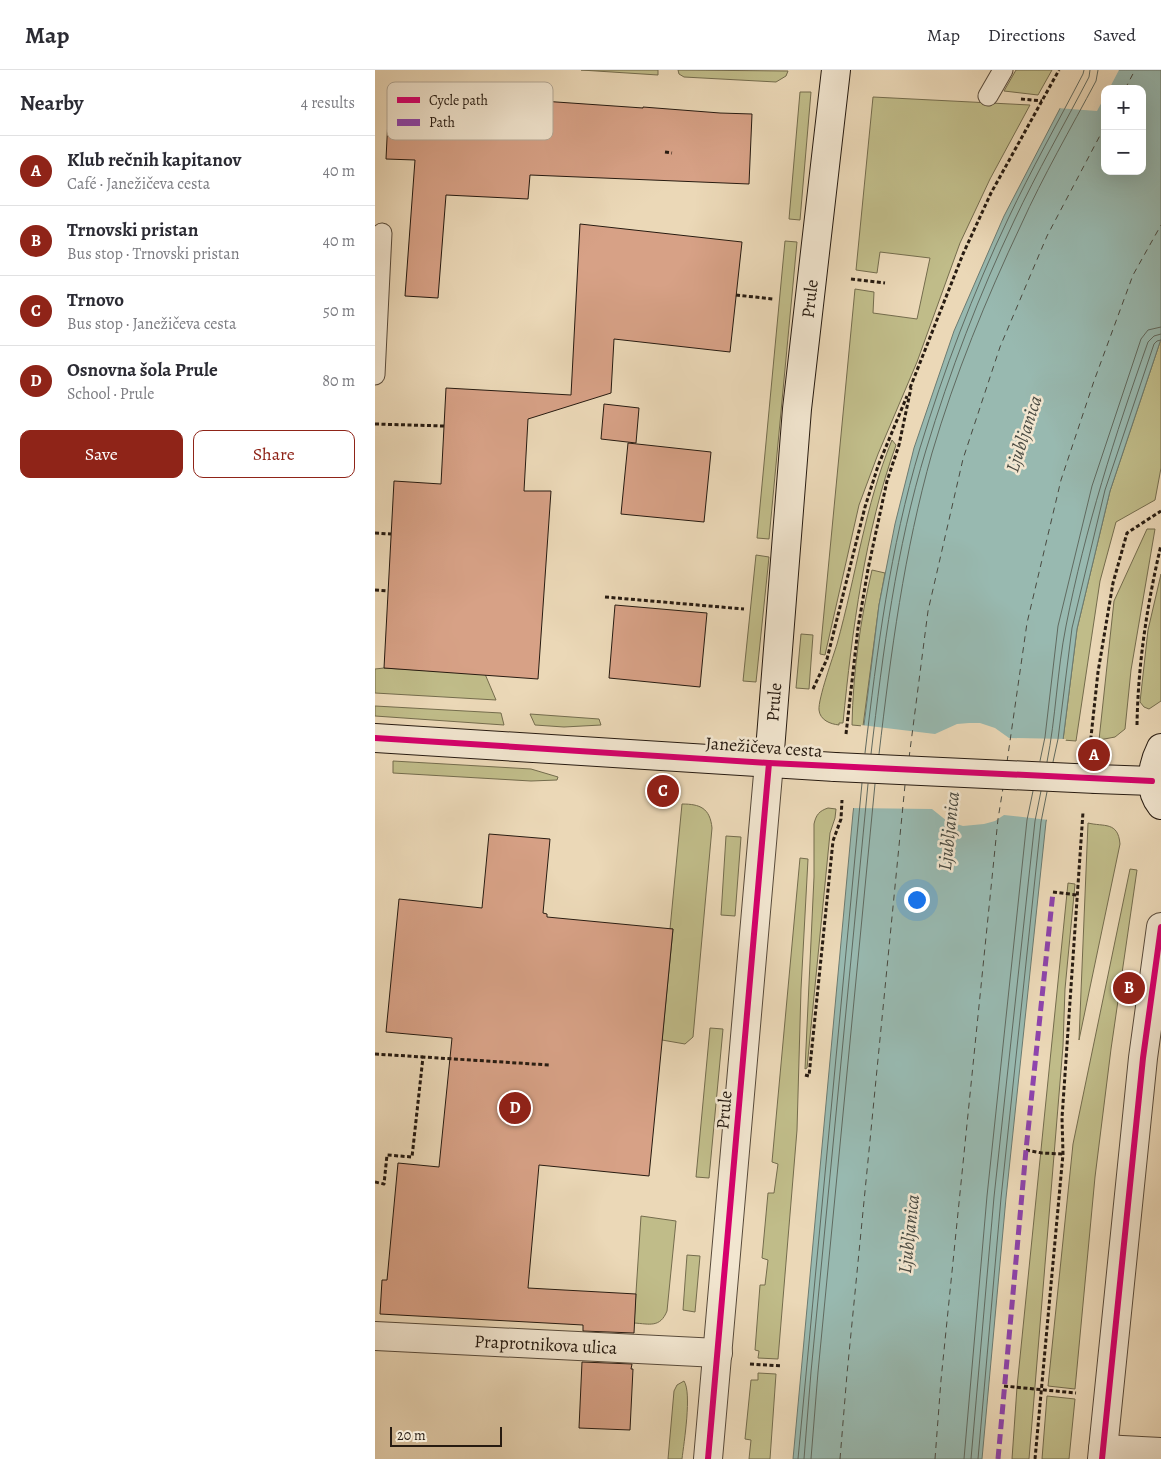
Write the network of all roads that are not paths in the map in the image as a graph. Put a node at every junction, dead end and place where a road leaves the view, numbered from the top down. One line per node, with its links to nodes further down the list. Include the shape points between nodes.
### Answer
1 (836, 70): 8 (street, Prule, via 797,409)
2 (1003, 70): 3 (lane)
3 (988, 96)
4 (382, 233): 5 (lane)
5 (375, 375)
6 (375, 738): 8 (street, Janežičeva cesta)
7 (1161, 748): 9 (street, via 1155,758)
8 (769, 763): 9 (street, Janežičeva cesta, bridge, via 1095,779); 12 (street, Prule)
9 (1156, 793)
10 (1161, 928): 14 (street, via 1143,1058)
11 (375, 1336): 12 (street, Praprotnikova ulica)
12 (718, 1353): 15 (street, Prule)
13 (1161, 1452): 14 (street)
14 (1103, 1454)
15 (707, 1459)

